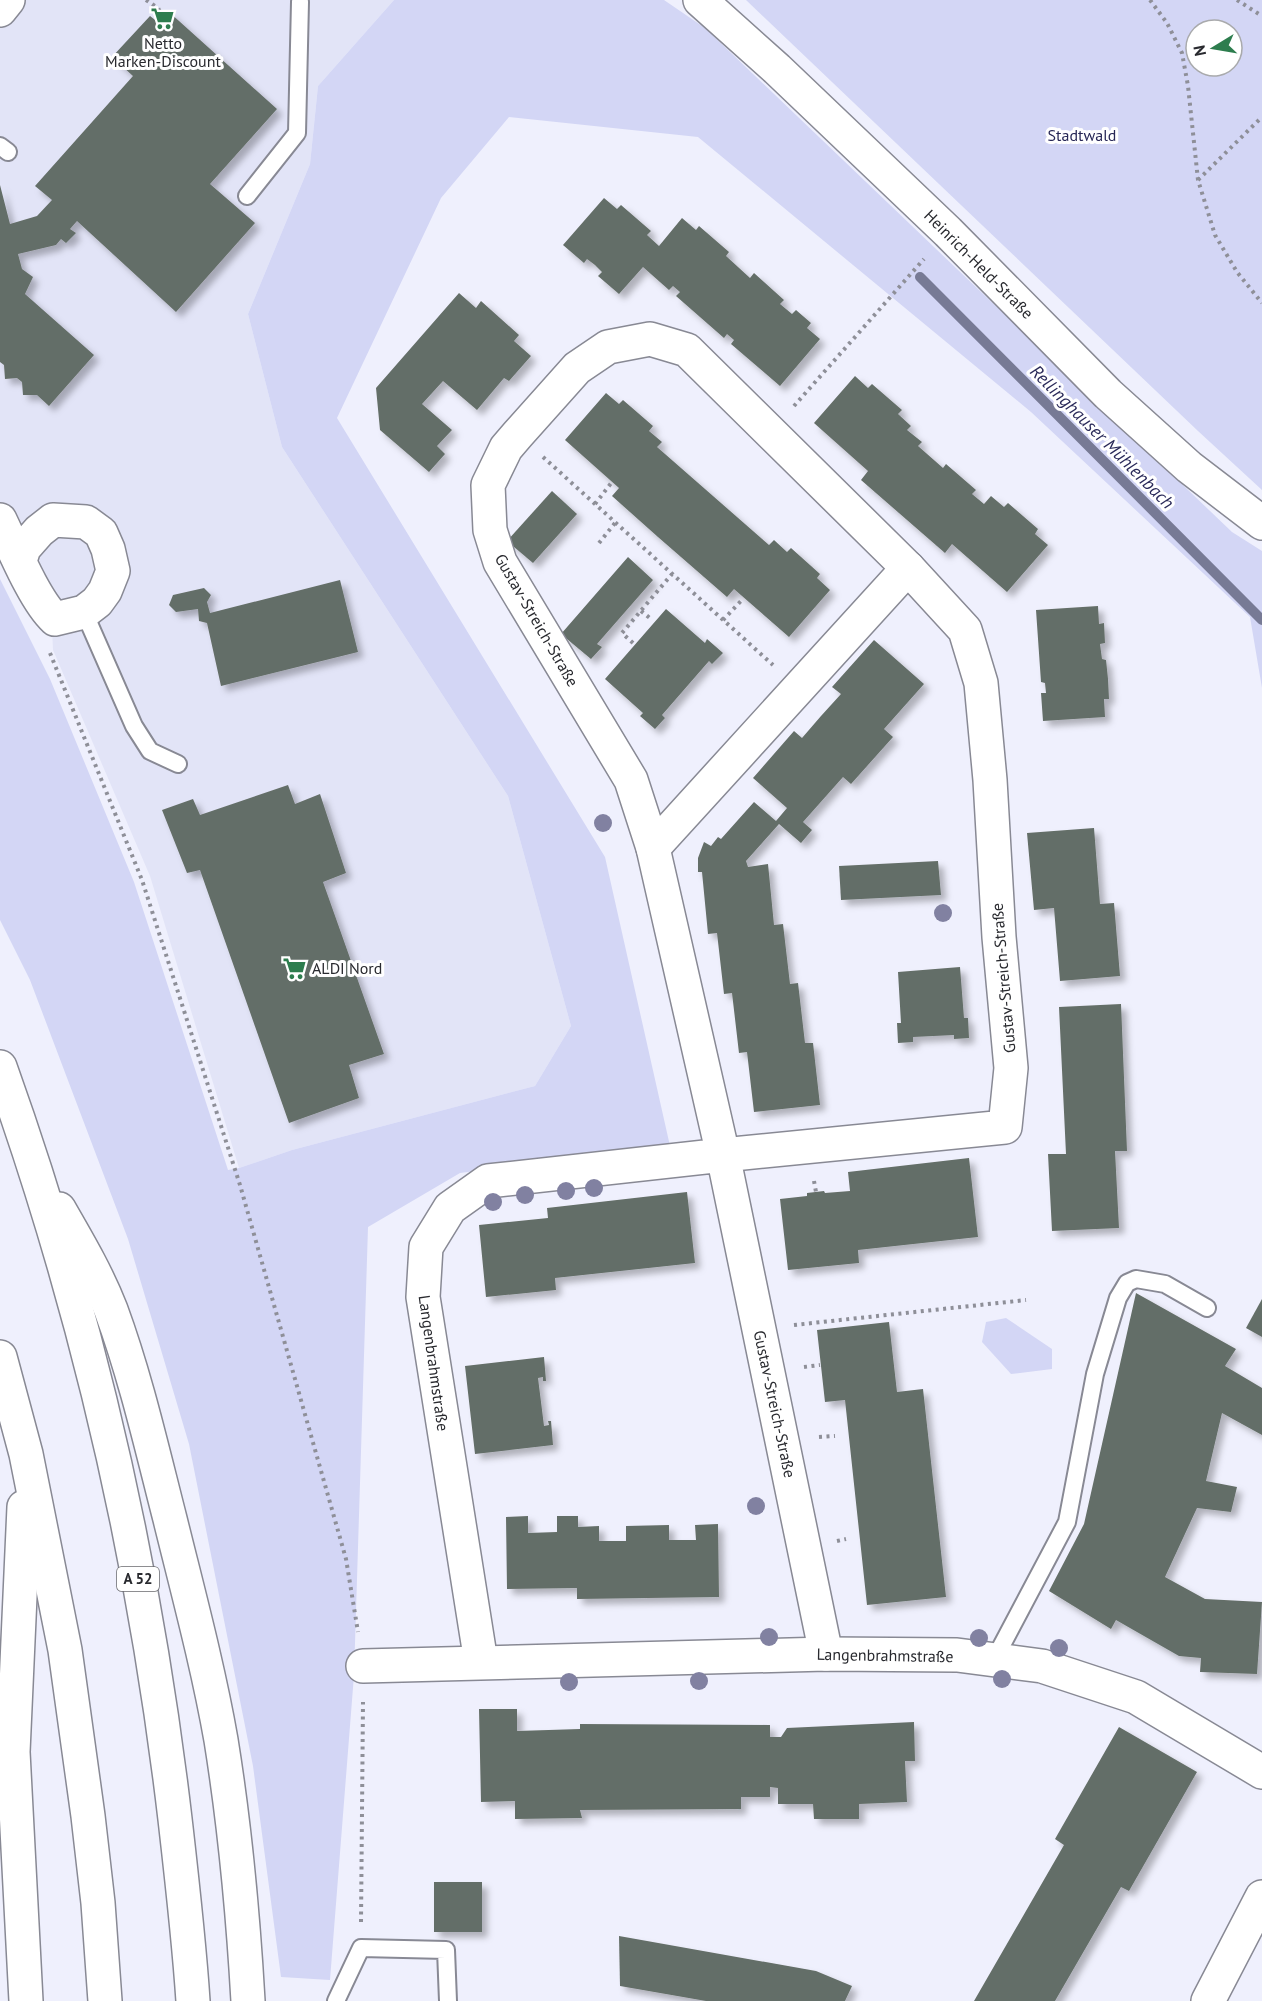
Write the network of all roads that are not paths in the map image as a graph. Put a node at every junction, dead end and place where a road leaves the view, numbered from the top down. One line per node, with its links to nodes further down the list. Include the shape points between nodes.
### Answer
1 (9, 0): 4 (main road)
2 (700, 0): 7 (main road, Heinrich-Held-Straße, via 948,232 1108,394 1190,467)
3 (300, 2): 5 (lane, via 297,133)
4 (0, 10)
5 (248, 196)
6 (0, 520): 8 (main road)
7 (1262, 523)
8 (20, 561): 10 (main road, via 46,611 55,619); 10 (main road, via 24,548 53,520 86,522 101,532 113,572 105,591)
9 (908, 568): 12 (main road); 12 (main road, Gustav-Streich-Straße, via 687,350 650,339 608,347 577,368 506,448 488,485 490,530 500,562 631,780); 14 (main road, Gustav-Streich-Straße, via 965,630 981,683 1011,1068 1005,1127)
10 (84, 612): 11 (lane, via 134,726 150,752)
11 (178, 764)
12 (654, 848): 14 (main road, Gustav-Streich-Straße)
13 (0, 1067): 15 (main road, A 52)
14 (723, 1155): 19 (main road, Gustav-Streich-Straße); 21 (main road, Langenbrahmstraße, via 488,1181 450,1208 426,1247 423,1297)
15 (35, 1167): 27 (main road, A 52, via 93,1375 136,1565 169,1767); 28 (main road, via 86,1254 110,1309 159,1477 220,1738 242,1896)
16 (1207, 1308): 20 (lane, via 1165,1284 1136,1279 1127,1283 1118,1298 1095,1374 1067,1522)
17 (0, 1357): 18 (main road)
18 (26, 1454): 25 (main road, via 13,1752); 26 (main road, via 65,1650 96,1881)
19 (826, 1654): 20 (main road, Langenbrahmstraße, via 957,1655); 21 (main road, Langenbrahmstraße)
20 (993, 1660): 23 (main road, Langenbrahmstraße, via 1042,1666 1136,1697)
21 (481, 1662): 22 (main road, Langenbrahmstraße)
22 (363, 1666)
23 (1262, 1772)
24 (1262, 1897): 31 (main road)
25 (26, 2001)
26 (105, 2001)
27 (193, 2001)
28 (248, 2001)
29 (336, 2001): 30 (lane, via 361,1948 446,1950)
30 (448, 2001)
31 (1208, 2001)

